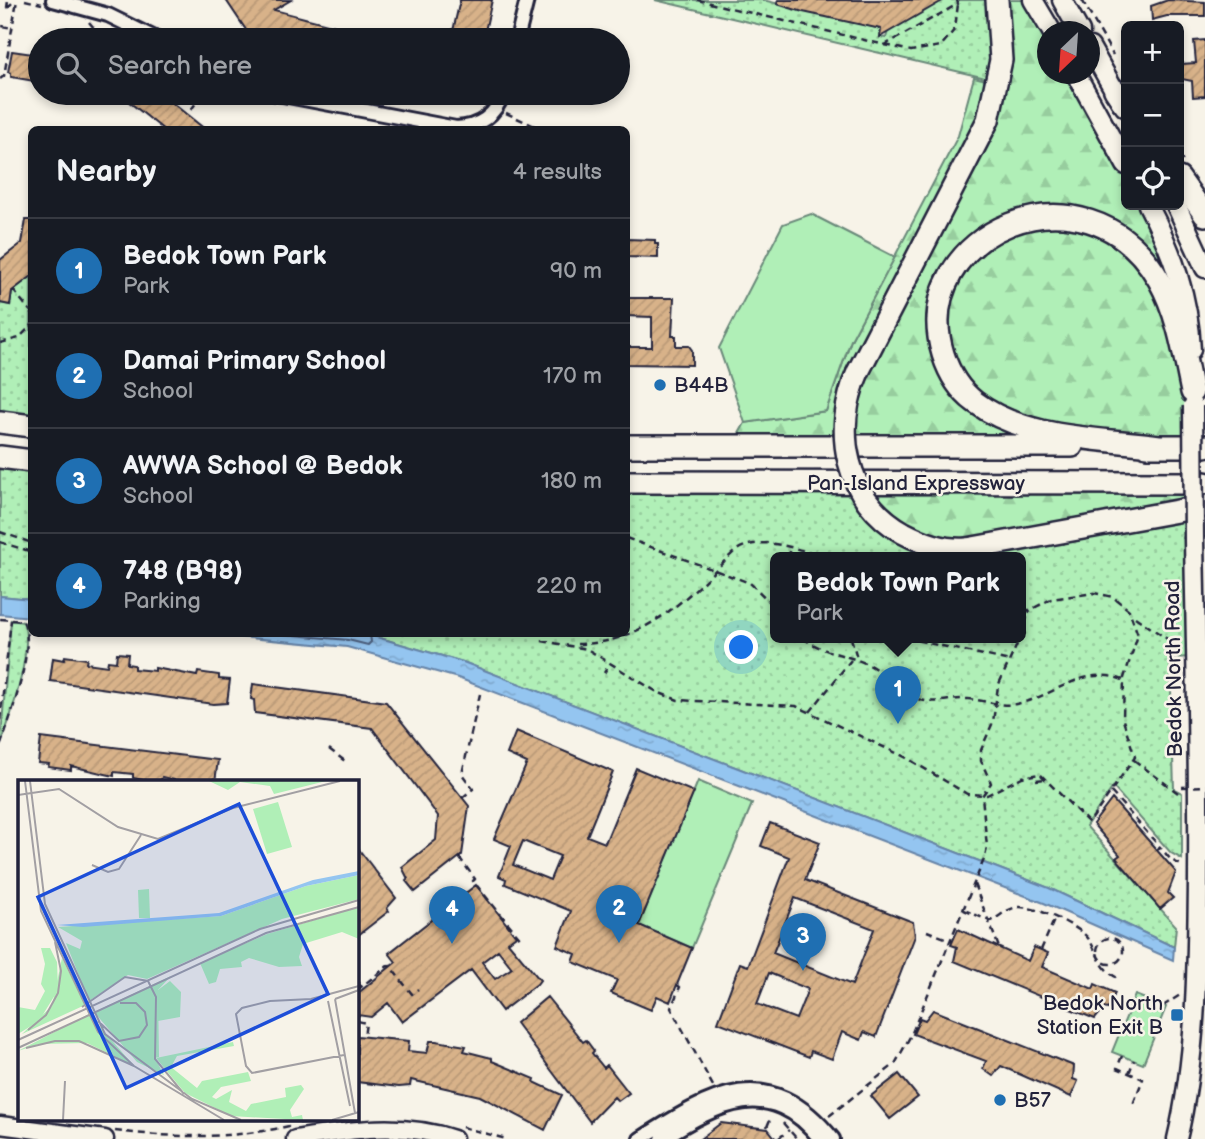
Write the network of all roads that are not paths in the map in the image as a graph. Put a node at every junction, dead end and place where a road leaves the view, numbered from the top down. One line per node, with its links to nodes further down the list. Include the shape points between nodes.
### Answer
1 (53, 0): 8 (street, via 108,15)
2 (527, 0): 9 (street)
3 (997, 0): 33 (highway, bridge, via 1001,60 988,120 858,372 846,405 849,465 860,489 883,517 906,534 936,546 967,549)
4 (1033, 0): 6 (main road)
5 (1062, 0): 7 (main road)
6 (1045, 21)
7 (1074, 21)
8 (135, 28)
9 (520, 28)
10 (1100, 63): 12 (main road)
11 (1081, 84): 17 (main road)
12 (1121, 98)
13 (335, 105): 15 (street)
14 (498, 105): 16 (street, via 485,119)
15 (445, 126)
16 (462, 126)
17 (1121, 156)
18 (1184, 185): 21 (highway)
19 (1150, 210): 23 (main road, Bedok North Road, via 1183,290)
20 (1179, 210): 22 (main road)
21 (1205, 215)
22 (1205, 268)
23 (1193, 399): 27 (highway, via 1177,327 1162,286 1137,250 1113,231 1065,215 1026,218 992,233 956,270 941,307 939,335 951,374 970,399 1024,427); 42 (main road, Bedok North Road, bridge, via 1199,785 1196,971)
24 (0, 422): 25 (highway)
25 (28, 426)
26 (630, 446): 27 (highway, Pan-Island Expressway)
27 (1159, 446): 28 (highway, Pan-Island Expressway)
28 (1205, 446)
29 (0, 457): 30 (highway)
30 (28, 460)
31 (630, 482): 32 (highway, Pan-Island Expressway)
32 (1205, 483)
33 (1205, 506)
34 (0, 1125): 35 (main road)
35 (109, 1135)
36 (295, 1139): 37 (main road, via 382,1127 418,1129)
37 (454, 1139)
38 (640, 1139): 41 (street, via 713,1099 749,1091 772,1093 799,1105)
39 (662, 1139): 40 (street, via 718,1108 750,1101 789,1111)
40 (820, 1139)
41 (833, 1139)
42 (1177, 1139)

